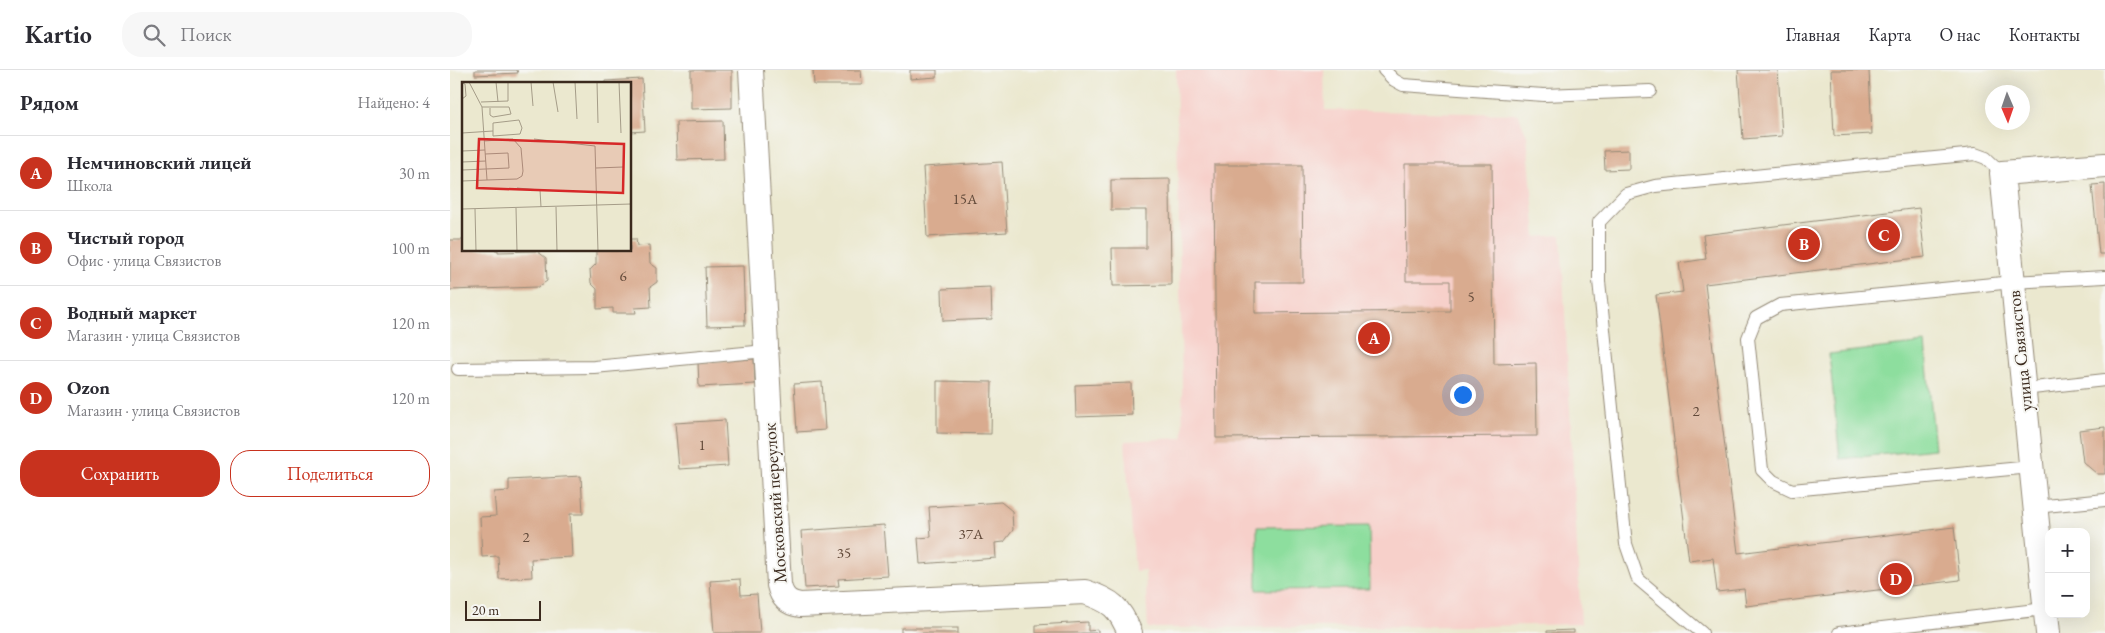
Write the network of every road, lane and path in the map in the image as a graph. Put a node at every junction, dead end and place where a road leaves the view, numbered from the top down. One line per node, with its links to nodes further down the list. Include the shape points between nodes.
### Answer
1 (751, 70): 8 (street, Московский переулок)
2 (1384, 70): 3 (lane, via 1403,85 1544,96)
3 (1650, 91)
4 (2105, 165): 5 (street)
5 (2002, 173): 7 (street, улица Связистов); 18 (lane, via 1986,158 1975,154 1655,186 1626,194 1599,222 1599,281 1626,544 1638,579)
6 (2105, 277): 7 (lane)
7 (2012, 282): 11 (street, улица Связистов); 12 (lane, via 1780,305 1756,318 1748,338 1762,470 1773,481 1792,490)
8 (766, 351): 9 (lane, via 594,367); 17 (street, Московский переулок, via 779,586 781,595 790,604 1085,592 1107,599 1124,618)
9 (458, 369)
10 (2105, 380): 11 (lane)
11 (2024, 389): 12 (street, улица Связистов)
12 (2031, 467): 14 (street, улица Связистов)
13 (2105, 500): 14 (lane)
14 (2035, 506): 15 (street, улица Связистов)
15 (2045, 609): 19 (lane)
16 (2046, 618): 20 (street, улица Связистов)
17 (1130, 633)
18 (1702, 633)
19 (1839, 633)
20 (2048, 633)

